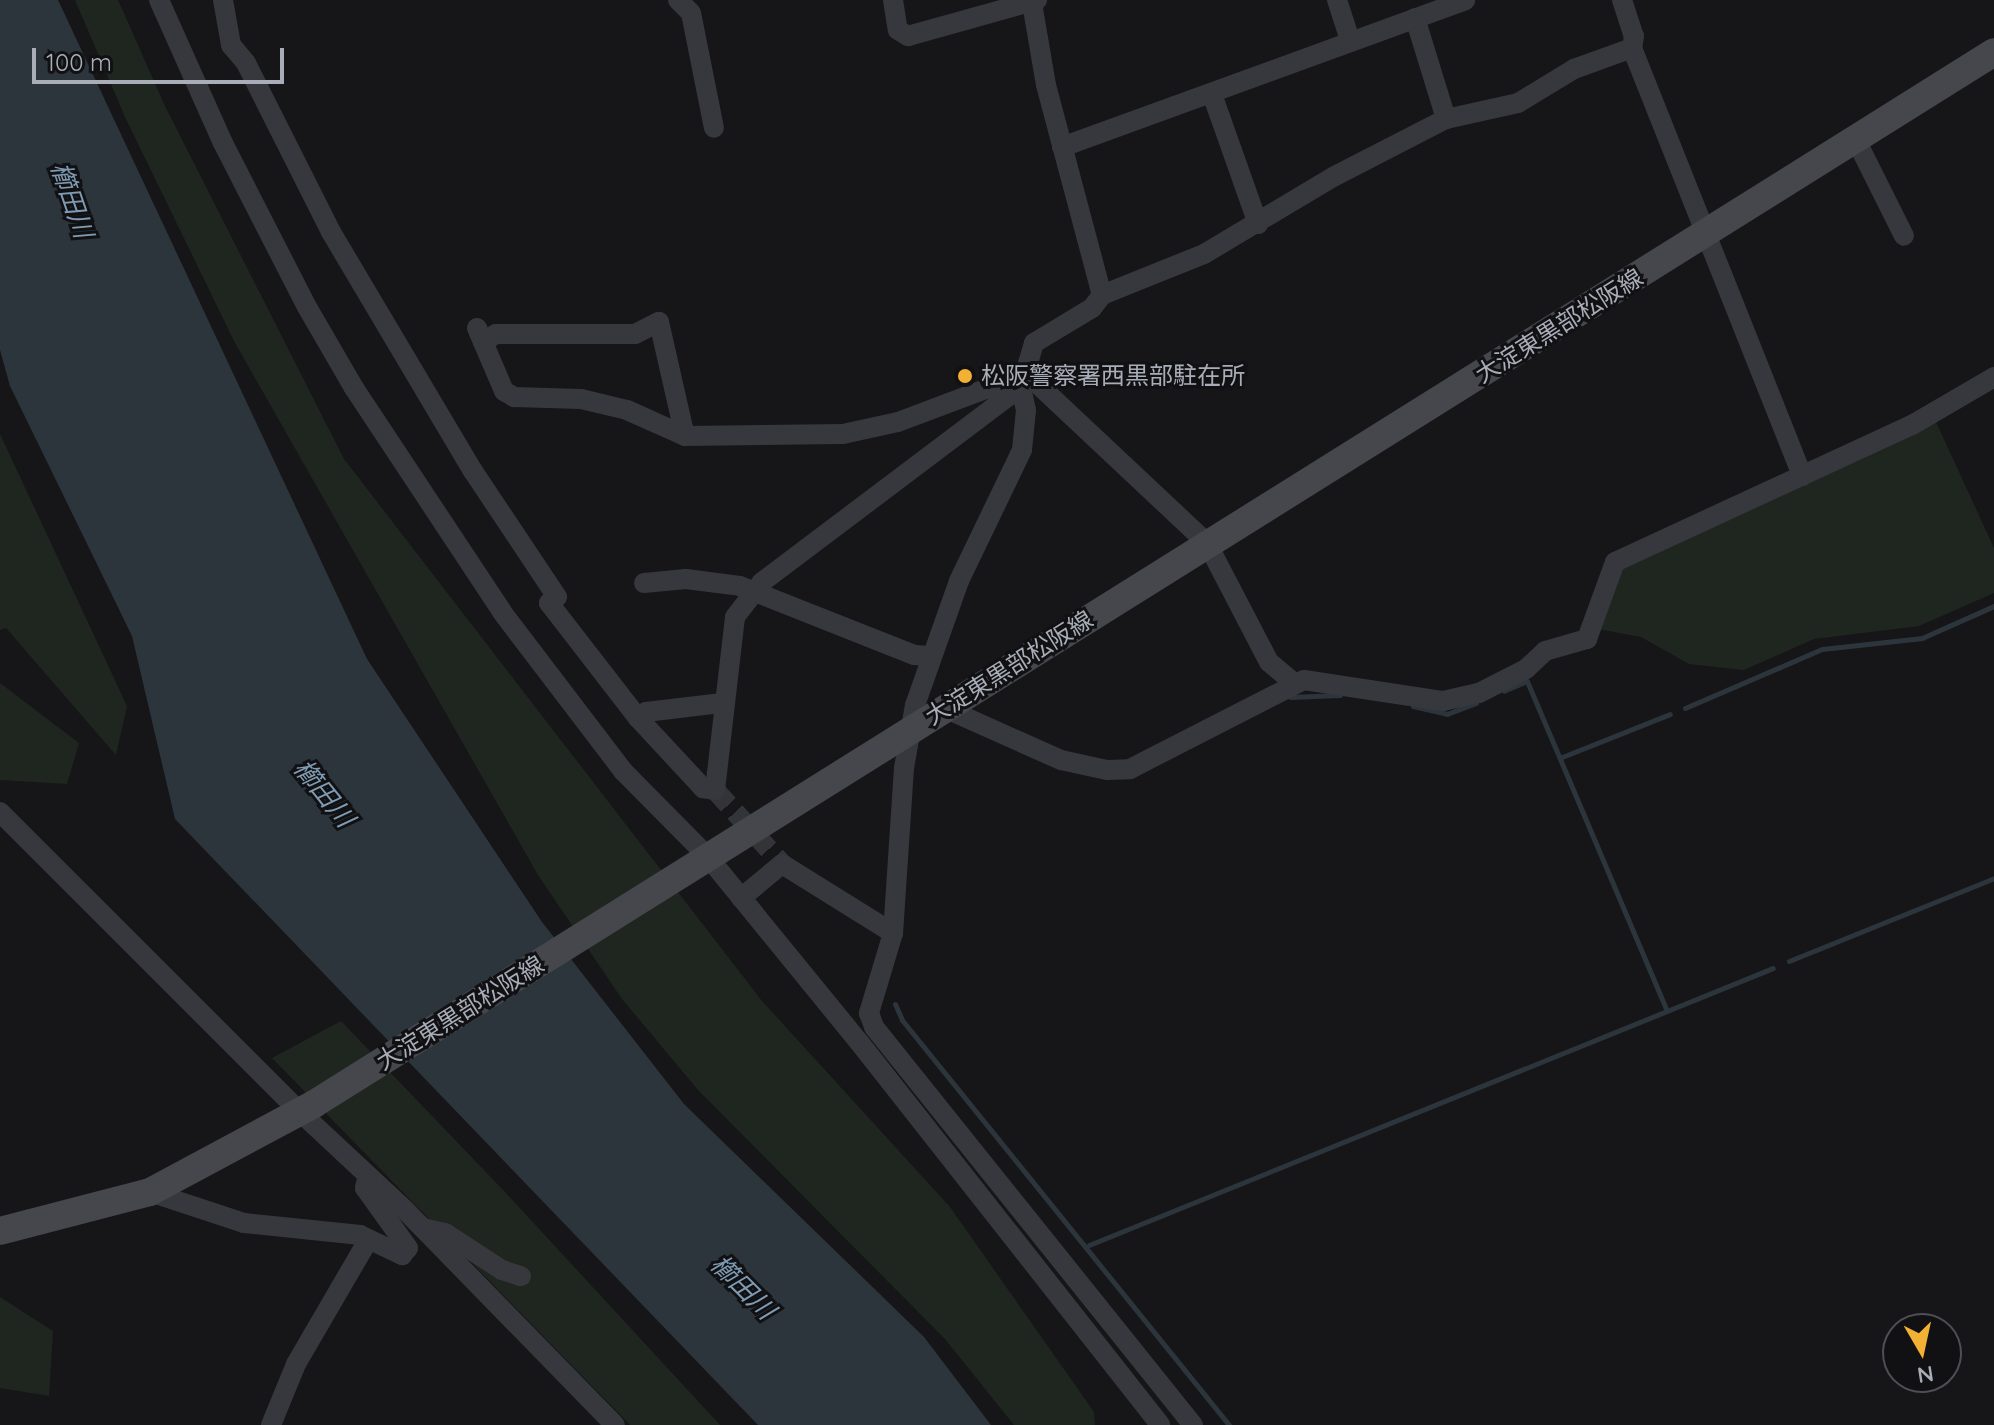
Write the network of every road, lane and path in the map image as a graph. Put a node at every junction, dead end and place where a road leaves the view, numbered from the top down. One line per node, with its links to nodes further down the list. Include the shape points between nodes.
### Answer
1 (159, 0): 14 (street)
2 (175, 0): 14 (street)
3 (223, 0): 35 (street, via 231,45 246,63 394,343 557,597 549,603)
4 (678, 0): 17 (street, via 691,13)
5 (893, 0): 9 (street, via 898,30 908,36)
6 (1337, 0): 11 (street)
7 (1465, 0): 10 (street)
8 (1622, 0): 12 (street, via 1634,36)
9 (1032, 1): 19 (street, via 1032,25)
10 (1415, 18): 11 (street); 16 (street)
11 (1350, 40): 15 (street)
12 (1632, 48): 16 (street, via 1574,69 1518,103); 21 (street)
13 (1994, 52): 18 (main road, 大淀東黒部松阪線)
14 (182, 55): 38 (street, via 307,307 455,545 623,771)
15 (1212, 94): 19 (street); 20 (street)
16 (1446, 119): 20 (street, via 1333,177)
17 (714, 128)
18 (1856, 140): 21 (main road, 大淀東黒部松阪線); 22 (street)
19 (1062, 147): 23 (street)
20 (1258, 224): 23 (street, via 1204,254)
21 (1704, 236): 27 (street); 28 (main road, 大淀東黒部松阪線)
22 (1904, 236)
23 (1102, 295): 25 (street, via 1092,308 1034,343 1026,356)
24 (1994, 377): 27 (street, via 1912,425)
25 (1024, 381): 26 (street, via 843,434 719,440); 28 (street); 30 (street); 31 (street, via 1022,450 959,581)
26 (685, 436): 26 (street, via 581,399 514,397 504,391 480,335 635,334 659,322)
27 (1802, 476): 32 (street, via 1615,562 1587,639 1545,651 1526,669 1479,693 1443,701 1378,688)
28 (1201, 547): 32 (street, via 1269,662); 34 (main road, 大淀東黒部松阪線)
29 (644, 583): 30 (street, via 686,579 740,586)
30 (753, 593): 31 (street, via 914,655); 33 (street, via 735,617)
31 (931, 656): 36 (street, via 915,705)
32 (1295, 684): 34 (street, via 1130,769 1070,763)
33 (722, 703): 35 (street, via 646,712); 35 (street, via 715,790 703,788)
34 (949, 710): 36 (main road, 大淀東黒部松阪線)
35 (638, 718)
36 (914, 727): 38 (main road, 大淀東黒部松阪線); 40 (street, via 904,768)
37 (0, 812): 41 (street)
38 (704, 860): 39 (street); 41 (main road, 大淀東黒部松阪線)
39 (741, 898): 40 (street, via 782,864); 50 (street)
40 (893, 933): 51 (street, via 869,1013 874,1027)
41 (307, 1108): 42 (street); 43 (main road, 大淀東黒部松阪線)
42 (367, 1177): 44 (street); 46 (street, via 365,1188 408,1248 402,1255)
43 (150, 1192): 45 (main road, 大淀東黒部松阪線); 46 (street, via 244,1223 360,1235)
44 (423, 1228): 47 (street, via 445,1233 502,1270); 49 (street)
45 (0, 1231)
46 (367, 1242): 48 (street, via 296,1364)
47 (521, 1276)
48 (271, 1425)
49 (615, 1425)
50 (1160, 1425)
51 (1193, 1425)

